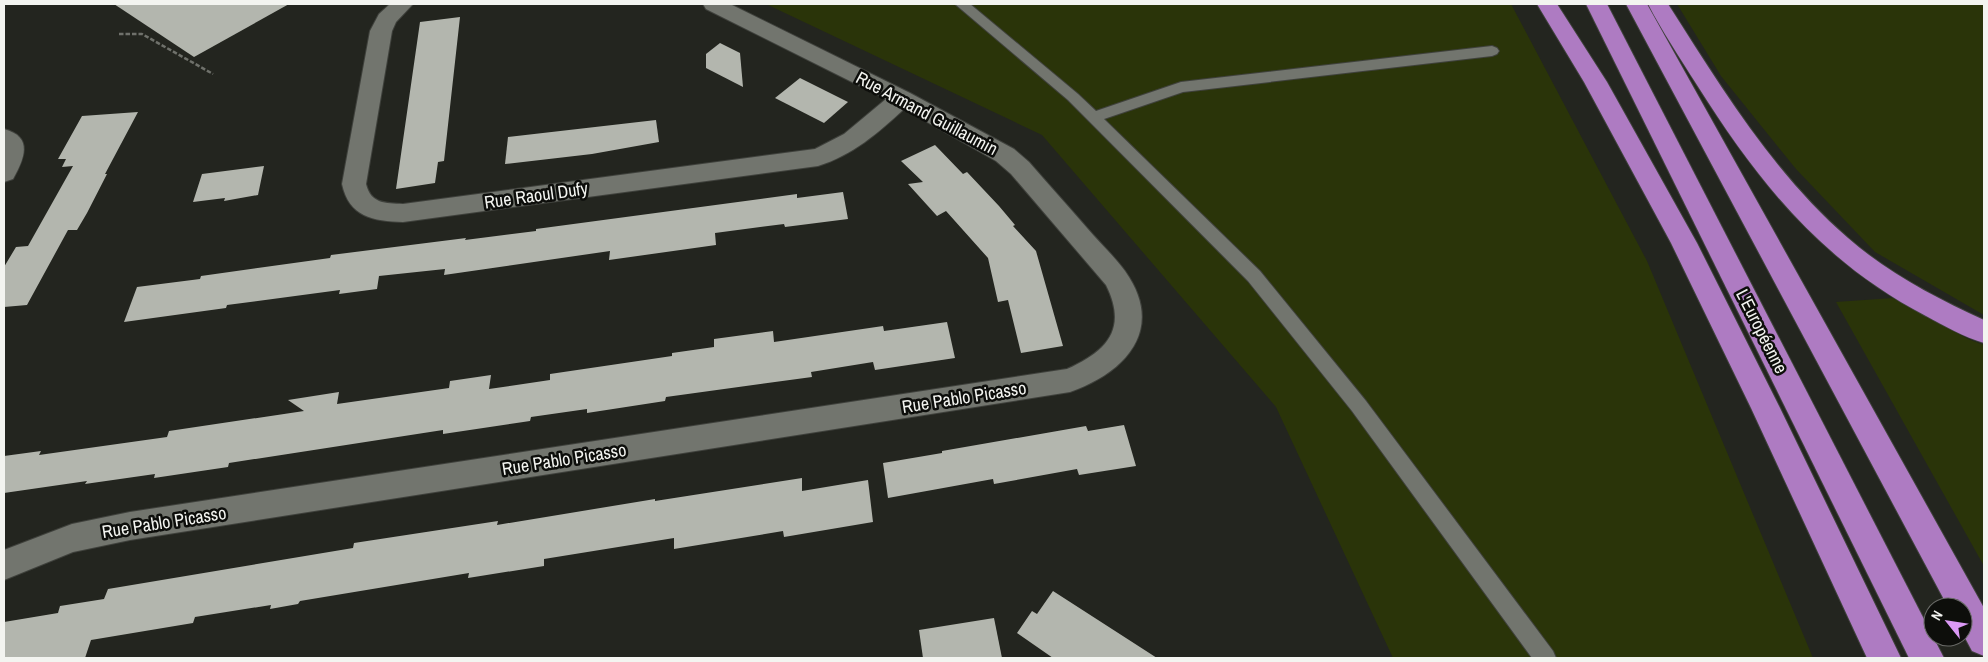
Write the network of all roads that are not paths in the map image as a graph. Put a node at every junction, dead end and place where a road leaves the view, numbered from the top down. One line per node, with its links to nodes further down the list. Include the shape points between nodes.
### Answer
1 (402, 4): 9 (street, Rue Raoul Dufy, via 387,19 381,31 354,184 360,201 382,211 403,213 818,157 850,141)
2 (714, 4): 9 (street, Rue Armand Guillaumin)
3 (962, 4): 10 (lane, via 1074,97)
4 (1547, 4): 18 (highway, via 1622,128 1694,264)
5 (1596, 4): 19 (highway, L'Européenne)
6 (1636, 4): 16 (highway)
7 (1658, 4): 13 (highway, via 1738,130 1810,217 1856,259 1896,286)
8 (1492, 51): 10 (lane, via 1181,87)
9 (902, 98): 14 (street, Rue Armand Guillaumin, via 1005,155 1020,168 1116,279 1128,300 1129,323)
10 (1093, 117): 17 (lane, via 1254,276 1359,406)
11 (4, 137): 12 (street, via 13,151)
12 (4, 173)
13 (1984, 332)
14 (1120, 348): 15 (street, Rue Pablo Picasso, via 1099,367 1070,380 130,526 72,538)
15 (4, 565)
16 (1984, 640)
17 (1544, 658)
18 (1884, 658)
19 (1927, 658)

